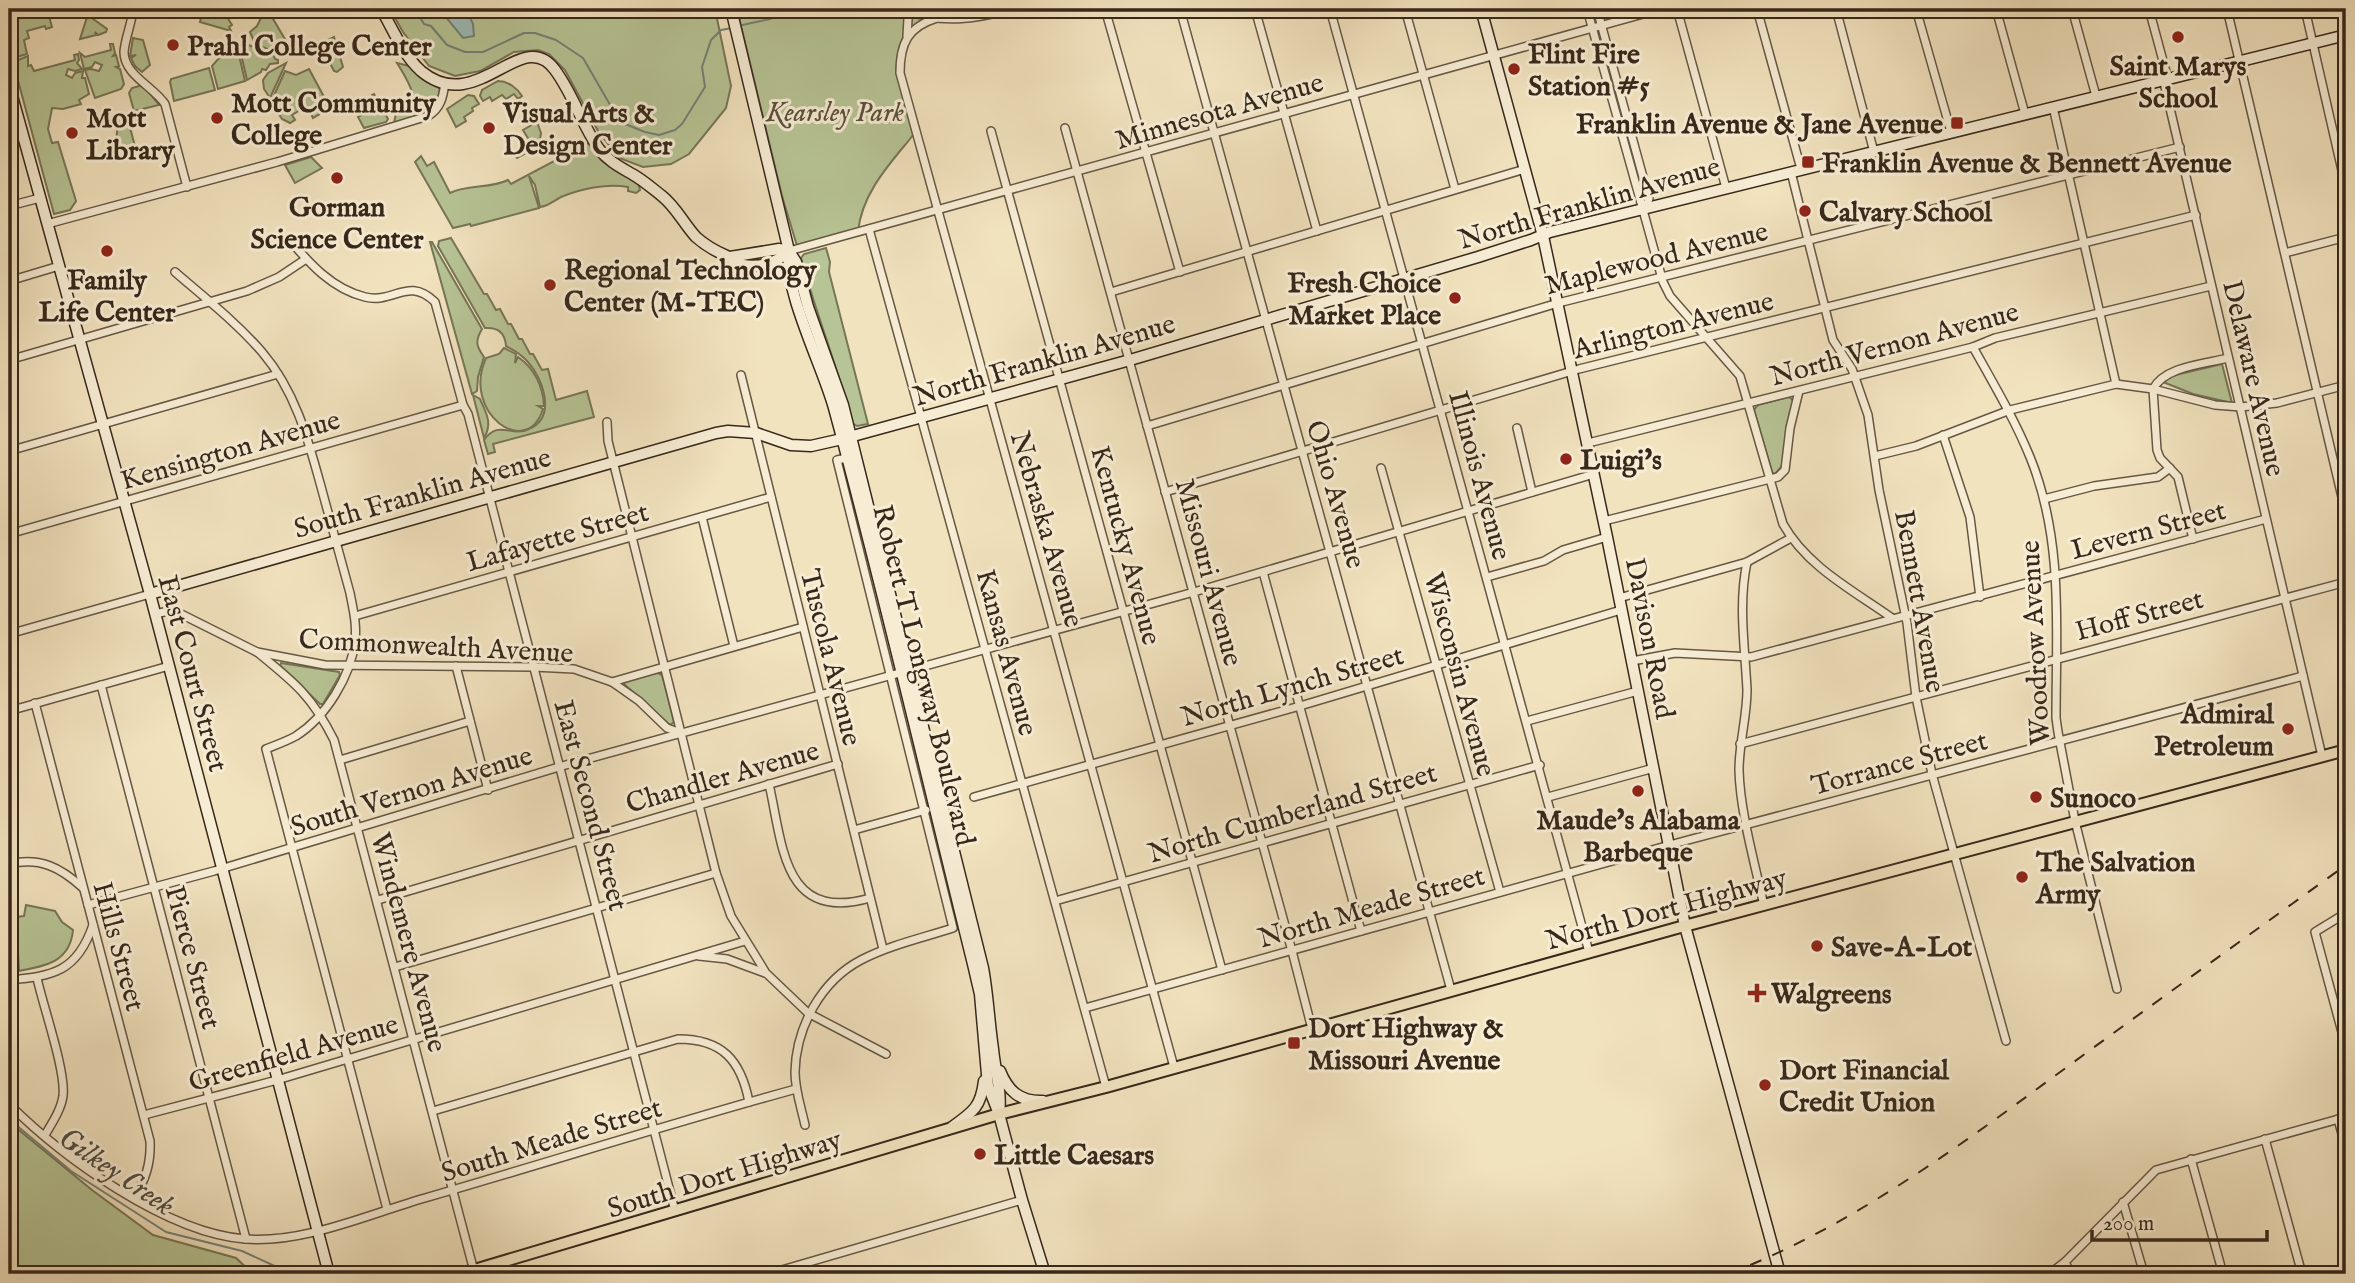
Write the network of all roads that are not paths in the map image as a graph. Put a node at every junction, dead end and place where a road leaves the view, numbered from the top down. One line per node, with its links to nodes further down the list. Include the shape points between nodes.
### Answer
1 (133, 9): 52 (street, via 124,54 131,71 164,104)
2 (381, 9): 34 (street, via 416,66)
3 (731, 9): 71 (street, Robert T Longway Boulevard)
4 (905, 9): 24 (street); 28 (street, Nebraska Avenue)
5 (1013, 9): 24 (street, via 988,16)
6 (1105, 9): 46 (street)
7 (1180, 9): 43 (street, Ohio Avenue)
8 (1255, 9): 39 (street)
9 (1331, 9): 36 (street, Illinois Avenue)
10 (1405, 9): 32 (street)
11 (1481, 9): 30 (street, Davison Road)
12 (1587, 9): 26 (street)
13 (1597, 9): 25 (street)
14 (1661, 9): 25 (street, Minnesota Avenue)
15 (1676, 9): 53 (street)
16 (1757, 9): 50 (street, Bennett Avenue)
17 (1836, 9): 47 (street)
18 (1916, 9): 44 (street)
19 (1996, 9): 40 (street)
20 (2073, 9): 37 (street)
21 (2149, 9): 33 (street, Delaware Avenue)
22 (2227, 9): 31 (street)
23 (2305, 9): 29 (street)
24 (937, 18): 28 (street, via 921,23)
25 (1602, 26): 26 (street, Minnesota Avenue); 59 (street, via 1649,199)
26 (1592, 29): 30 (street, Minnesota Avenue); 59 (street)
27 (2346, 35): 29 (street, North Franklin Avenue)
28 (907, 38): 60 (street, Nebraska Avenue, via 900,73)
29 (2313, 43): 31 (street, North Franklin Avenue); 54 (street)
30 (1494, 55): 32 (street, Minnesota Avenue); 48 (street, Davison Road)
31 (2239, 61): 33 (street, North Franklin Avenue); 73 (street)
32 (1423, 74): 36 (street, Minnesota Avenue); 55 (street)
33 (2165, 80): 37 (street, North Franklin Avenue); 45 (street, Delaware Avenue)
34 (445, 83): 52 (street, via 441,103 428,116); 71 (street, via 479,81 525,57 546,61 604,156 662,196 711,250 737,264 779,261)
35 (10, 92): 57 (street, East Court Street)
36 (1354, 94): 39 (street, Minnesota Avenue); 61 (street, Illinois Avenue)
37 (2096, 96): 38 (street, North Franklin Avenue)
38 (2053, 107): 40 (street, North Franklin Avenue); 51 (street)
39 (1284, 113): 43 (street, Minnesota Avenue); 65 (street)
40 (2025, 114): 44 (street, North Franklin Avenue)
41 (1065, 128): 49 (street, Missouri Avenue)
42 (991, 131): 56 (street, Kentucky Avenue)
43 (1215, 132): 46 (street, Minnesota Avenue); 72 (street, Ohio Avenue)
44 (1951, 132): 47 (street, North Franklin Avenue)
45 (2180, 147): 51 (street, Maplewood Avenue); 62 (street, Delaware Avenue)
46 (1146, 152): 49 (street, Minnesota Avenue); 77 (street)
47 (1874, 152): 50 (street, North Franklin Avenue)
48 (1524, 169): 55 (street); 66 (street, Davison Road)
49 (1077, 171): 56 (street, Minnesota Avenue); 82 (street, Missouri Avenue)
50 (1796, 171): 53 (street, North Franklin Avenue); 69 (street, Bennett Avenue)
51 (2068, 174): 69 (street, Maplewood Avenue); 70 (street)
52 (187, 187): 63 (street)
53 (1726, 188): 59 (street, North Franklin Avenue)
54 (2346, 188)
55 (1455, 189): 61 (street)
56 (1007, 190): 60 (street, Minnesota Avenue); 99 (street, Kentucky Avenue)
57 (40, 198): 58 (street); 63 (street, East Court Street)
58 (9, 206)
59 (1644, 209): 66 (street, North Franklin Avenue); 78 (street)
60 (938, 210): 64 (street, Minnesota Avenue); 106 (street, Nebraska Avenue)
61 (1386, 210): 65 (street); 79 (street, Illinois Avenue)
62 (2196, 215): 70 (street, Arlington Avenue); 81 (street, Delaware Avenue)
63 (47, 224): 75 (street, East Court Street)
64 (869, 229): 71 (street, Minnesota Avenue); 112 (street, Kansas Avenue)
65 (1317, 231): 72 (street)
66 (1543, 236): 79 (street, North Franklin Avenue); 84 (street, Davison Road)
67 (2346, 237): 73 (street)
68 (288, 238): 74 (street)
69 (1807, 240): 78 (street, Maplewood Avenue); 85 (street, Bennett Avenue)
70 (2082, 242): 85 (street, Arlington Avenue); 86 (street)
71 (789, 251): 119 (street, Robert T Longway Boulevard, via 836,383)
72 (1248, 252): 77 (street); 87 (street, Ohio Avenue)
73 (2285, 253): 105 (street)
74 (306, 260): 83 (street, via 279,277); 108 (street, East Second Street, via 322,275 365,297 406,290 426,293 435,302)
75 (59, 266): 80 (street); 89 (street, East Court Street)
76 (175, 272): 83 (street)
77 (1180, 272): 82 (street)
78 (1662, 276): 84 (street, Maplewood Avenue); 88 (street, via 1670,296)
79 (1405, 278): 87 (street, North Franklin Avenue); 90 (street, Illinois Avenue)
80 (9, 281)
81 (2211, 286): 86 (street, North Vernon Avenue); 92 (street, Delaware Avenue)
82 (1111, 292): 94 (street, Missouri Avenue)
83 (211, 302): 89 (street); 96 (street)
84 (1558, 303): 90 (street, Maplewood Avenue); 95 (street, Davison Road)
85 (1824, 307): 88 (street, Arlington Avenue); 98 (street, Bennett Avenue, via 1833,340)
86 (2099, 312): 91 (street, North Vernon Avenue); 100 (street)
87 (1267, 319): 94 (street, North Franklin Avenue); 102 (street, Ohio Avenue)
88 (1706, 337): 95 (street, Arlington Avenue); 107 (street, via 1735,369)
89 (80, 340): 93 (street); 114 (street, East Court Street)
90 (1423, 344): 102 (street, Maplewood Avenue); 110 (street, Illinois Avenue)
91 (1973, 347): 98 (street, North Vernon Avenue); 111 (street, Woodrow Avenue)
92 (2228, 358): 103 (street, via 2170,374); 109 (street, Delaware Avenue)
93 (9, 360)
94 (1129, 360): 99 (street, North Franklin Avenue); 115 (street, Missouri Avenue)
95 (1573, 371): 110 (street, Arlington Avenue); 120 (street, Davison Road)
96 (278, 374): 114 (street); 121 (street)
97 (741, 375): 117 (street, Tuscola Avenue)
98 (1855, 376): 104 (street, North Vernon Avenue); 124 (street, Bennett Avenue)
99 (1060, 379): 106 (street, North Franklin Avenue); 161 (street, Kentucky Avenue)
100 (2116, 384): 103 (street); 111 (street)
101 (2346, 385): 105 (street)
102 (1285, 386): 115 (street, Maplewood Avenue); 123 (street, Ohio Avenue)
103 (2152, 388): 109 (street); 127 (street, via 2157,450)
104 (1799, 391): 107 (street, North Vernon Avenue); 129 (street, via 1785,470)
105 (2317, 392): 109 (street); 137 (street)
106 (989, 398): 112 (street, North Franklin Avenue); 167 (street, Nebraska Avenue)
107 (1749, 403): 120 (street, North Vernon Avenue); 129 (street)
108 (463, 405): 121 (street, Kensington Avenue); 133 (street, East Second Street)
109 (2241, 407): 139 (street, Delaware Avenue)
110 (1441, 410): 123 (street, Arlington Avenue); 136 (street, Illinois Avenue)
111 (2010, 411): 118 (street); 134 (street, Woodrow Avenue)
112 (922, 417): 119 (street, North Franklin Avenue); 171 (street, Kansas Avenue)
113 (607, 422): 125 (street)
114 (103, 425): 122 (street); 135 (street, East Court Street)
115 (1147, 426): 130 (street, Missouri Avenue)
116 (1517, 428): 131 (street)
117 (756, 433): 119 (street, South Franklin Avenue, via 791,445 811,446); 125 (street, South Franklin Avenue, via 716,433); 132 (street, Tuscola Avenue)
118 (1943, 435): 124 (street); 157 (street, via 1970,517)
119 (846, 438): 182 (street, Robert T Longway Boulevard); 182 (street, Robert T Longway Boulevard, via 847,458)
120 (1588, 443): 128 (street, Davison Road)
121 (311, 448): 135 (street, Kensington Avenue); 147 (street)
122 (9, 451)
123 (1303, 452): 130 (street, Arlington Avenue); 148 (street, Ohio Avenue)
124 (1875, 456): 164 (street, Bennett Avenue)
125 (613, 461): 133 (street, South Franklin Avenue); 143 (street)
126 (1381, 468): 141 (street, Wisconsin Avenue)
127 (2170, 468): 134 (street, via 2158,477); 146 (street, via 2178,477)
128 (1594, 474): 131 (street); 140 (street, Davison Road)
129 (1771, 479): 140 (street); 145 (street)
130 (1166, 492): 155 (street, Missouri Avenue)
131 (1532, 492): 136 (street)
132 (771, 497): 138 (street, Lafayette Street); 166 (street, Tuscola Avenue)
133 (489, 498): 147 (street, South Franklin Avenue); 150 (street, East Second Street)
134 (2044, 499): 152 (street, Woodrow Avenue)
135 (125, 501): 142 (street, Kensington Avenue); 156 (street, East Court Street)
136 (1469, 510): 141 (street); 153 (street, Illinois Avenue)
137 (2346, 514)
138 (702, 517): 143 (street, Lafayette Street); 170 (street)
139 (2266, 519): 146 (street, Levern Street); 158 (street, Delaware Avenue)
140 (1604, 521): 144 (street, Davison Road)
141 (1400, 532): 148 (street); 176 (street, Wisconsin Avenue)
142 (9, 534)
143 (633, 537): 150 (street, Lafayette Street); 180 (street)
144 (1607, 537): 153 (street); 159 (street, Davison Road)
145 (1791, 538): 149 (street); 165 (street, via 1821,569)
146 (2193, 538): 152 (street, Levern Street)
147 (336, 541): 156 (street, South Franklin Avenue); 163 (street)
148 (1332, 552): 151 (street); 185 (street, Ohio Avenue)
149 (1747, 562): 159 (street); 173 (street, via 1741,609)
150 (509, 572): 163 (street, Lafayette Street); 181 (street, East Second Street)
151 (1262, 572): 155 (street); 191 (street)
152 (2057, 576): 157 (street, Levern Street); 174 (street, Woodrow Avenue)
153 (1487, 578): 169 (street, Illinois Avenue)
154 (2346, 582): 158 (street, Hoff Street)
155 (1194, 592): 161 (street); 196 (street, Missouri Avenue)
156 (150, 594): 162 (street, East Court Street); 168 (street, South Franklin Avenue)
157 (1980, 597): 164 (street, Levern Street)
158 (2284, 597): 174 (street, Hoff Street); 183 (street, Delaware Avenue)
159 (1619, 598): 160 (street, Davison Road)
160 (1621, 610): 169 (street, North Lynch Street); 175 (street, Davison Road)
161 (1124, 612): 167 (street); 200 (street, Kentucky Avenue)
162 (155, 614): 172 (street, Commonwealth Avenue, via 173,610); 177 (street, East Court Street)
163 (355, 616): 178 (street)
164 (1905, 616): 165 (street, Levern Street); 189 (street, Bennett Avenue)
165 (1892, 618): 173 (street, Levern Street)
166 (803, 627): 170 (street); 188 (street, Tuscola Avenue)
167 (1055, 631): 171 (street); 205 (street, Nebraska Avenue)
168 (9, 634)
169 (1506, 644): 176 (street, North Lynch Street); 195 (street, Illinois Avenue)
170 (734, 646): 180 (street)
171 (985, 651): 182 (street); 211 (street, Kansas Avenue)
172 (257, 652): 178 (street, Commonwealth Avenue); 193 (street, Windemere Avenue, via 305,692)
173 (1746, 657): 175 (street, Levern Street, via 1675,653); 199 (street, via 1747,697)
174 (2056, 658): 189 (street, Hoff Street); 198 (street, Woodrow Avenue)
175 (1632, 661): 187 (street, Davison Road)
176 (1437, 664): 185 (street, North Lynch Street); 212 (street, Wisconsin Avenue)
177 (169, 666): 186 (street); 231 (street, East Court Street)
178 (349, 666): 179 (street, Commonwealth Avenue); 193 (street)
179 (456, 666): 181 (street, Commonwealth Avenue); 194 (street)
180 (665, 666): 184 (street); 197 (street)
181 (534, 667): 184 (street, Commonwealth Avenue, via 574,669); 207 (street, East Second Street)
182 (901, 674): 188 (street, South Vernon Avenue); 218 (street); 254 (street, Robert T Longway Boulevard)
183 (2302, 676): 198 (street, Torrance Street); 202 (street, Delaware Avenue)
184 (612, 682): 197 (street, Commonwealth Avenue, via 667,728)
185 (1368, 684): 191 (street, North Lynch Street); 216 (street, Ohio Avenue)
186 (101, 685): 190 (street); 235 (street, Pierce Street)
187 (1638, 691): 195 (street); 208 (street, Davison Road)
188 (820, 695): 197 (street, South Vernon Avenue); 204 (street, Tuscola Avenue)
189 (1916, 697): 199 (street, Hoff Street); 209 (street, Bennett Avenue)
190 (35, 703): 192 (street); 236 (street, Hills Street)
191 (1300, 706): 196 (street, North Lynch Street); 220 (street)
192 (9, 711)
193 (321, 713): 203 (street, Windemere Avenue); 227 (street, via 297,735 266,749)
194 (470, 721): 203 (street); 213 (street)
195 (1527, 721): 206 (street, Illinois Avenue)
196 (1230, 725): 200 (street, North Lynch Street); 225 (street, Missouri Avenue)
197 (681, 733): 207 (street, South Vernon Avenue); 217 (street)
198 (2059, 740): 209 (street, Torrance Street); 219 (street, Woodrow Avenue)
199 (1740, 744): 221 (street, via 1740,793)
200 (1161, 745): 205 (street, North Lynch Street); 229 (street, Kentucky Avenue)
201 (2346, 750): 202 (main road, North Dort Highway)
202 (2322, 756): 219 (main road, North Dort Highway)
203 (340, 760): 222 (street, Windemere Avenue)
204 (838, 764): 210 (street, Chandler Avenue); 223 (street, Tuscola Avenue)
205 (1091, 764): 211 (street, North Lynch Street); 234 (street, Nebraska Avenue)
206 (1540, 765): 212 (street, North Cumberland Street); 215 (street, Illinois Avenue)
207 (560, 767): 213 (street, South Vernon Avenue); 224 (street, East Second Street)
208 (1654, 768): 215 (street); 226 (street, Davison Road)
209 (1932, 774): 221 (street, Torrance Street); 228 (street, Bennett Avenue)
210 (769, 784): 217 (street, Chandler Avenue); 238 (street, via 787,863 804,891 841,904)
211 (1022, 784): 214 (street, North Lynch Street); 240 (street, Kansas Avenue)
212 (1470, 784): 216 (street, North Cumberland Street); 237 (street, Wisconsin Avenue)
213 (488, 790): 222 (street, South Vernon Avenue)
214 (974, 796)
215 (1548, 797): 233 (street, Illinois Avenue)
216 (1401, 803): 220 (street, North Cumberland Street); 244 (street, Ohio Avenue)
217 (699, 804): 224 (street, Chandler Avenue); 232 (street)
218 (926, 810): 223 (street); 250 (street, via 953,928)
219 (2075, 821): 228 (main road, North Dort Highway); 262 (street, Woodrow Avenue)
220 (1331, 822): 225 (street, North Cumberland Street); 248 (street)
221 (1747, 824): 226 (street, Torrance Street); 242 (street)
222 (359, 828): 227 (street, South Vernon Avenue); 239 (street, Windemere Avenue)
223 (854, 830): 238 (street, Tuscola Avenue)
224 (580, 840): 239 (street, Chandler Avenue); 243 (street, East Second Street)
225 (1262, 843): 229 (street, North Cumberland Street); 251 (street, Missouri Avenue)
226 (1669, 845): 233 (street, North Meade Street); 247 (street, Davison Road)
227 (292, 848): 231 (street, South Vernon Avenue); 273 (street)
228 (1956, 855): 242 (main road, North Dort Highway); 268 (street, Bennett Avenue)
229 (1193, 862): 234 (street, North Cumberland Street); 256 (street, Kentucky Avenue)
230 (9, 864): 236 (street, via 35,860 53,865)
231 (222, 868): 235 (street, South Vernon Avenue); 276 (street, East Court Street)
232 (716, 873): 243 (street); 249 (street)
233 (1569, 873): 237 (street, North Meade Street); 252 (street, Illinois Avenue)
234 (1124, 881): 240 (street, North Cumberland Street); 261 (street, Nebraska Avenue)
235 (153, 887): 241 (street, South Vernon Avenue); 279 (street, Pierce Street)
236 (83, 888): 241 (street, Hills Street)
237 (1500, 892): 244 (street, North Meade Street)
238 (870, 898): 250 (street, Tuscola Avenue)
239 (378, 900): 255 (street, Windemere Avenue)
240 (1055, 901): 264 (street, Kansas Avenue)
241 (88, 905): 246 (street, Hills Street)
242 (1764, 906): 247 (main road, North Dort Highway)
243 (597, 907): 255 (street); 259 (street, East Second Street)
244 (1430, 912): 248 (street, North Meade Street); 263 (street, Ohio Avenue)
245 (2346, 913): 269 (street, via 2315,932)
246 (93, 924): 258 (street, via 77,956 62,970); 285 (street, Hills Street)
247 (1685, 926): 252 (main road, North Dort Highway); 308 (street, Davison Road)
248 (1361, 931): 251 (street, North Meade Street)
249 (745, 941): 253 (street, Greenfield Avenue); 257 (street)
250 (883, 949): 265 (street, via 838,976)
251 (1292, 951): 256 (street, North Meade Street); 266 (street, Missouri Avenue)
252 (1589, 952): 263 (main road, North Dort Highway)
253 (696, 956): 257 (street, Greenfield Avenue, via 727,959); 259 (street, Greenfield Avenue)
254 (975, 956): 270 (street, Robert T Longway Boulevard, via 989,1000); 275 (street, Robert T Longway Boulevard)
255 (395, 967): 267 (street, Windemere Avenue)
256 (1222, 970): 261 (street, North Meade Street)
257 (766, 973): 265 (street)
258 (37, 978): 260 (street); 290 (street, via 63,1095)
259 (615, 979): 267 (street, Greenfield Avenue); 271 (street, East Second Street)
260 (9, 980)
261 (1153, 989): 264 (street, North Meade Street); 274 (street, Nebraska Avenue)
262 (2117, 989)
263 (1451, 990): 266 (main road, North Dort Highway)
264 (1085, 1008): 277 (street, Kansas Avenue)
265 (808, 1013): 272 (street); 278 (street, via 798,1051)
266 (1311, 1028): 274 (main road, North Dort Highway)
267 (414, 1040): 273 (street, Greenfield Avenue); 283 (street, Windemere Avenue)
268 (2006, 1041)
269 (2346, 1047)
270 (993, 1048): 280 (street, via 1008,1089 1036,1102); 284 (street, Robert T Longway Boulevard)
271 (634, 1051): 281 (street, via 678,1039 715,1045 730,1056 740,1072); 283 (street); 289 (street, East Second Street)
272 (886, 1054)
273 (347, 1058): 276 (street, Greenfield Avenue); 298 (street)
274 (1174, 1067): 277 (main road, North Dort Highway)
275 (986, 1070): 284 (street, Robert T Longway Boulevard); 288 (street, via 979,1103)
276 (277, 1080): 279 (street, Greenfield Avenue); 300 (street, East Court Street)
277 (1106, 1087): 280 (main road, North Dort Highway)
278 (796, 1089): 281 (street, South Meade Street); 287 (street)
279 (209, 1098): 285 (street, Greenfield Avenue); 301 (street, Pierce Street)
280 (1047, 1101): 284 (main road, North Dort Highway)
281 (749, 1102): 289 (street, South Meade Street)
282 (9, 1104): 290 (street, South Meade Street)
283 (433, 1111): 294 (street, Windemere Avenue)
284 (999, 1114): 288 (main road, South Dort Highway); 296 (street, Robert T Longway Boulevard)
285 (144, 1115): 295 (street, Hills Street, via 151,1158)
286 (2342, 1118): 291 (street); 292 (street)
287 (805, 1125)
288 (950, 1128): 299 (main road, South Dort Highway)
289 (655, 1130): 294 (street, South Meade Street); 299 (street, East Second Street)
290 (44, 1135): 295 (street, South Meade Street)
291 (2265, 1139): 293 (street); 313 (street)
292 (2346, 1149)
293 (2191, 1159): 297 (street, via 2156,1170); 312 (street)
294 (453, 1190): 298 (street, South Meade Street); 303 (street, Windemere Avenue)
295 (134, 1198): 301 (street, South Meade Street, via 191,1226)
296 (1022, 1200): 306 (street); 307 (street, Robert T Longway Boulevard)
297 (2123, 1202): 302 (street); 311 (street)
298 (387, 1209): 300 (street, South Meade Street)
299 (675, 1211): 303 (main road, South Dort Highway)
300 (317, 1230): 301 (street, South Meade Street, via 278,1239); 304 (street, East Court Street)
301 (246, 1239)
302 (2065, 1262): 309 (street); 310 (street)
303 (474, 1270): 305 (main road, South Dort Highway)
304 (329, 1274)
305 (461, 1274)
306 (768, 1274)
307 (1045, 1274)
308 (1780, 1274)
309 (2049, 1274)
310 (2071, 1274)
311 (2144, 1274)
312 (2223, 1274)
313 (2302, 1274)

